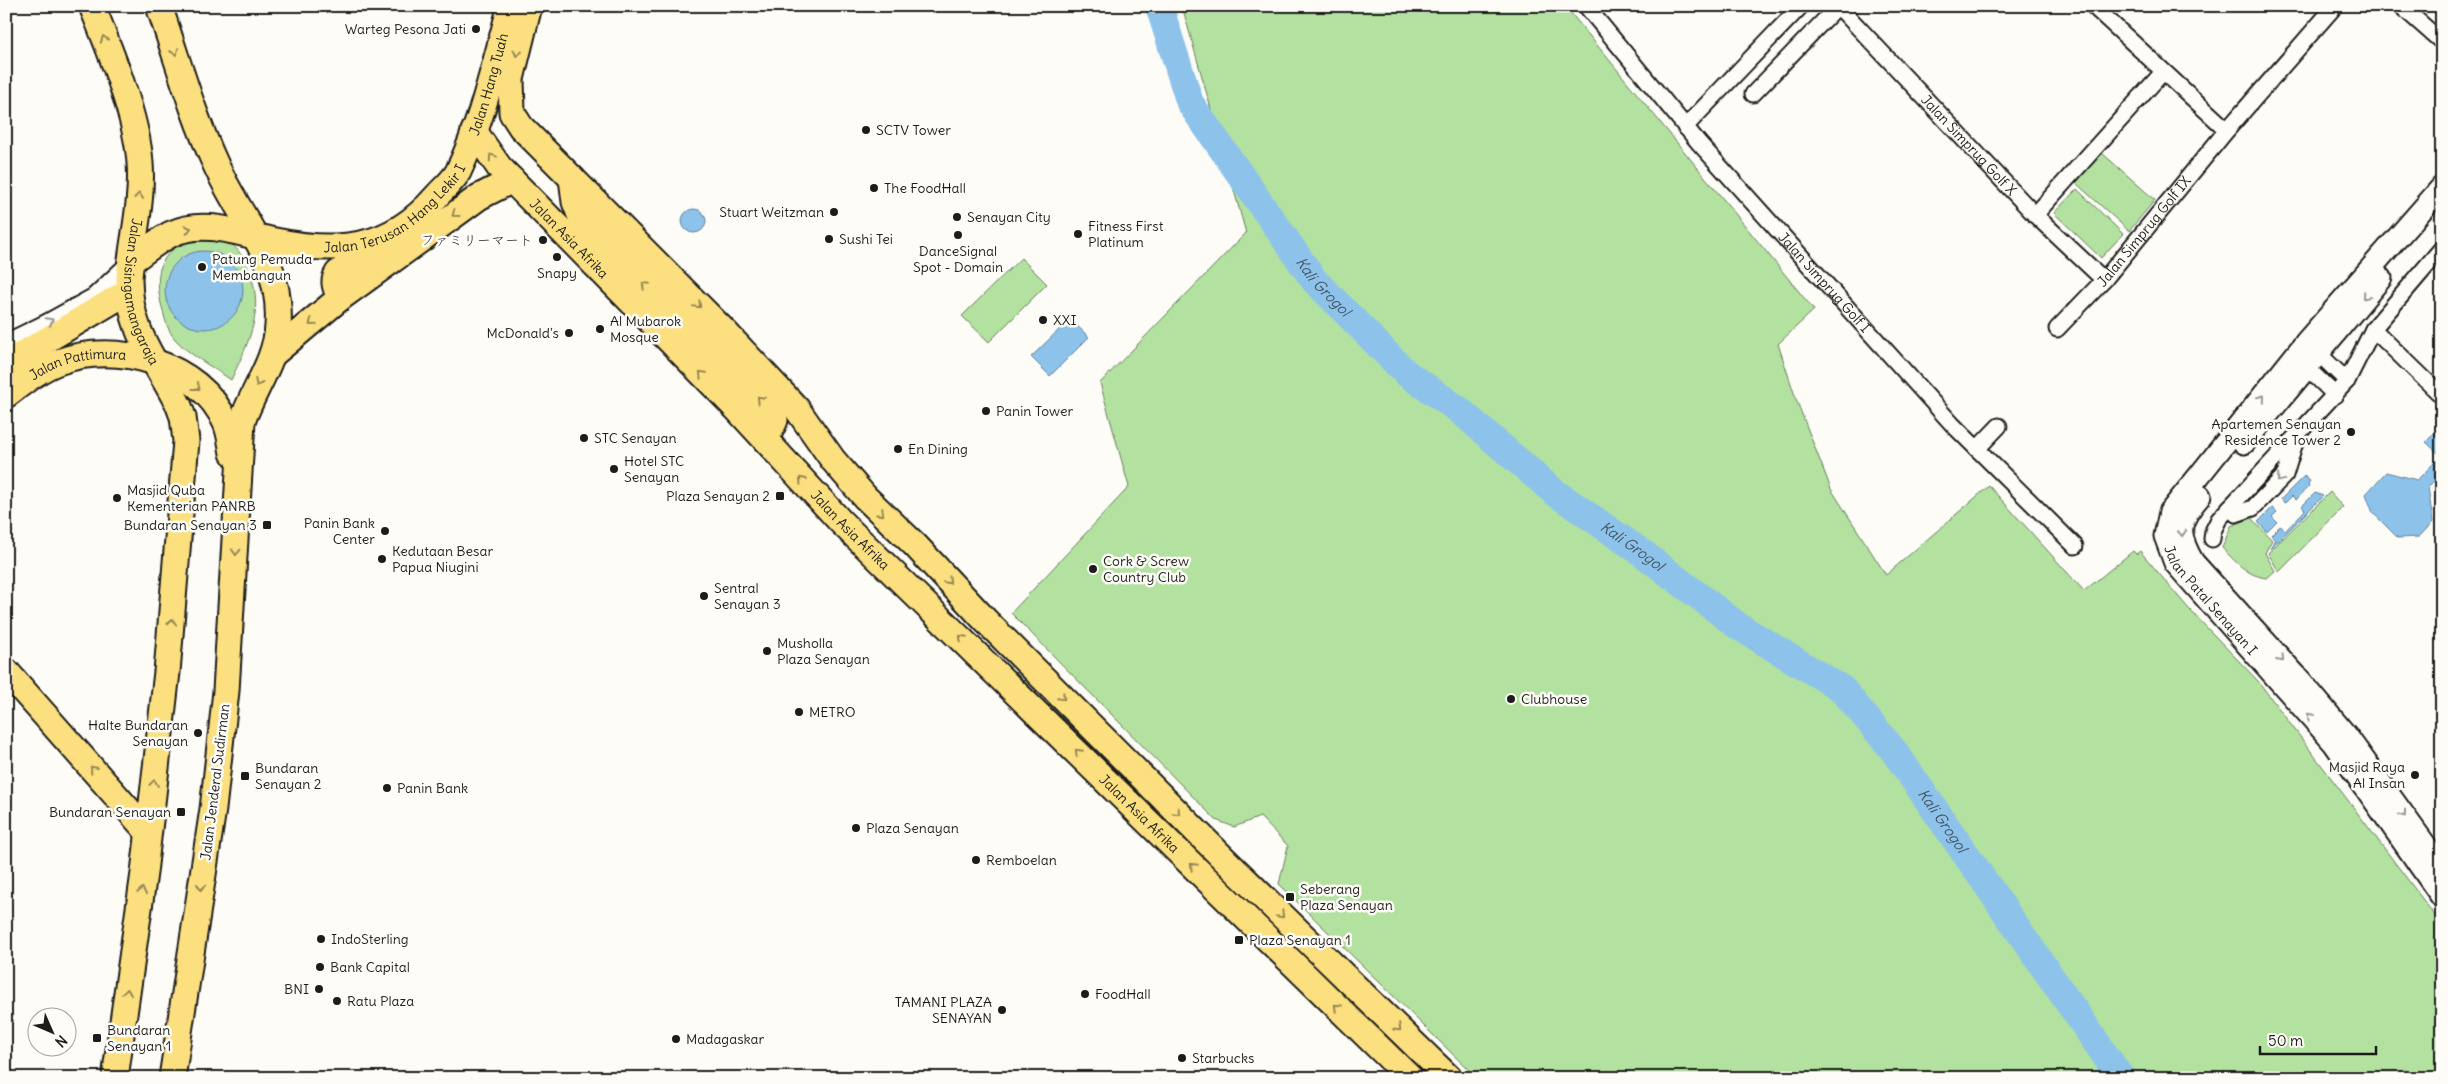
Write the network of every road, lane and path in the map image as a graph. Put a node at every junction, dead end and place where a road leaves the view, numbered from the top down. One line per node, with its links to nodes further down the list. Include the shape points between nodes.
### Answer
1 (92, 6): 27 (main road, Jalan Sisingamangaraja, one-way to 1, via 140,190 139,154 130,112)
2 (159, 6): 24 (main road, one-way to 24, via 214,163)
3 (511, 6): 16 (main road, Jalan Hang Tuah)
4 (530, 6): 18 (main road, Jalan Asia Afrika, one-way to 18, via 511,79 512,113 521,127)
5 (1586, 6): 14 (street, Jalan Simprug Golf I)
6 (1801, 6): 14 (street)
7 (1838, 6): 13 (street); 23 (street, Jalan Simprug Golf X)
8 (2093, 6): 12 (street)
9 (2335, 6): 15 (street, Jalan Simprug Golf IX)
10 (2401, 6): 11 (street)
11 (2442, 42)
12 (2163, 72): 15 (street); 23 (street)
13 (1753, 94)
14 (1685, 127): 46 (street, Jalan Simprug Golf I)
15 (2227, 130): 28 (street, Jalan Simprug Golf IX)
16 (474, 131): 17 (main road, Jalan Terusan Hang Lekir I); 19 (main road, Jalan Hang Tuah, one-way to 16)
17 (457, 174): 21 (main road, via 466,175 473,181); 25 (main road, Jalan Terusan Hang Lekir I, via 430,204 398,232)
18 (572, 178): 45 (main road, one-way to 18, via 775,420 773,413 582,220 575,202); 53 (main road, Jalan Asia Afrika, one-way to 53, via 797,409 865,497)
19 (512, 180): 21 (main road); 45 (main road, Jalan Asia Afrika, one-way to 19)
20 (2442, 187): 35 (main road, Jalan Patal Senayan I)
21 (479, 197): 30 (main road, one-way to 30)
22 (2442, 205): 35 (main road, Jalan Patal Senayan I, one-way to 35)
23 (2035, 215): 28 (street, Jalan Simprug Golf X)
24 (258, 238): 25 (main road, Jalan Terusan Hang Lekir I, via 327,249); 27 (main road, one-way to 24, via 172,234 194,227); 34 (main road, via 278,293 278,327)
25 (384, 238): 30 (main road, via 338,273 334,279)
26 (2442, 248): 32 (street)
27 (131, 261): 29 (main road, Jalan Sisingamangaraja); 33 (street, one-way to 27, via 94,296)
28 (2104, 280): 31 (street, Jalan Simprug Golf IX)
29 (129, 291): 36 (main road, Jalan Sisingamangaraja, via 138,333); 37 (main road)
30 (340, 298): 34 (main road, one-way to 34)
31 (2057, 328)
32 (2373, 329): 40 (street); 43 (street)
33 (6, 342)
34 (273, 354): 47 (main road, one-way to 47, via 242,422)
35 (2306, 354): 40 (street); 42 (street); 52 (main road, Jalan Patal Senayan I, one-way to 52, via 2186,513 2181,536 2193,562 2346,735); 54 (main road, Jalan Patal Senayan I, one-way to 35, via 2334,743 2175,563 2168,549 2165,536 2170,512)
36 (156, 363): 38 (main road, Jalan Pattimura, via 118,354 89,356); 47 (main road, Jalan Sisingamangaraja, one-way to 47, via 194,384 209,396 220,412 227,424); 51 (main road, one-way to 36, via 167,672 186,462 183,417)
37 (6, 364)
38 (51, 365): 39 (main road); 41 (main road, Jalan Pattimura)
39 (6, 372)
40 (2347, 381): 42 (street)
41 (6, 395)
42 (2335, 395): 48 (street, via 2230,507 2216,525)
43 (2442, 396)
44 (1999, 426): 46 (street)
45 (766, 440): 55 (main road, Jalan Asia Afrika, one-way to 45, via 841,522)
46 (1977, 448): 49 (street, Jalan Simprug Golf I)
47 (239, 485): 57 (main road, Jalan Jenderal Sudirman, one-way to 57, via 232,618 213,809)
48 (2212, 539)
49 (2075, 546)
50 (6, 671): 51 (main road, one-way to 50)
51 (148, 832): 56 (main road, one-way to 51)
52 (2442, 868)
53 (1246, 880): 55 (main road); 59 (main road, Jalan Asia Afrika, one-way to 59)
54 (2442, 897)
55 (1228, 900): 58 (main road, Jalan Asia Afrika, one-way to 55)
56 (115, 1078)
57 (172, 1078)
58 (1410, 1078)
59 (1449, 1078)

